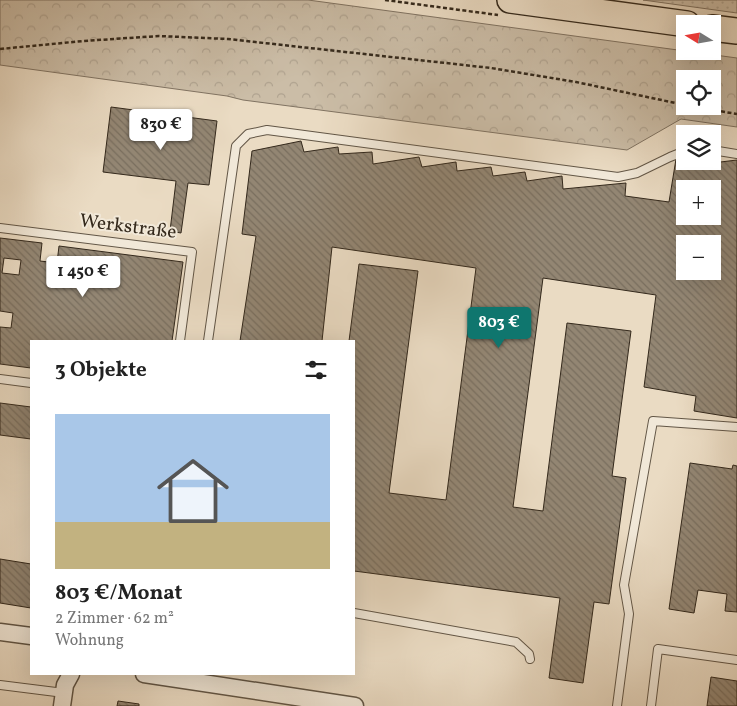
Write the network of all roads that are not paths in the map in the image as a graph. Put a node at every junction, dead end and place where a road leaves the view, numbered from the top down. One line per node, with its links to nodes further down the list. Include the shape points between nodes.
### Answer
1 (510, 0): 2 (main road)
2 (676, 23)
3 (721, 29): 4 (main road)
4 (737, 31)
5 (721, 151): 6 (lane)
6 (737, 154)
7 (676, 155): 10 (lane, via 637,174 618,177 267,130 248,134 236,146)
8 (0, 228): 9 (lane, Werkstraße, via 192,252)
9 (180, 340)
10 (208, 340)
11 (0, 379): 12 (lane)
12 (30, 383)
13 (737, 427): 24 (lane, via 653,421 624,586 629,614)
14 (355, 613): 17 (lane, via 516,642)
15 (0, 632): 16 (street)
16 (30, 636)
17 (530, 659)
18 (737, 660): 25 (lane, via 658,649)
19 (70, 675): 22 (street)
20 (154, 675): 23 (street)
21 (0, 685): 22 (lane)
22 (63, 699)
23 (355, 706)
24 (616, 706)
25 (650, 706)

